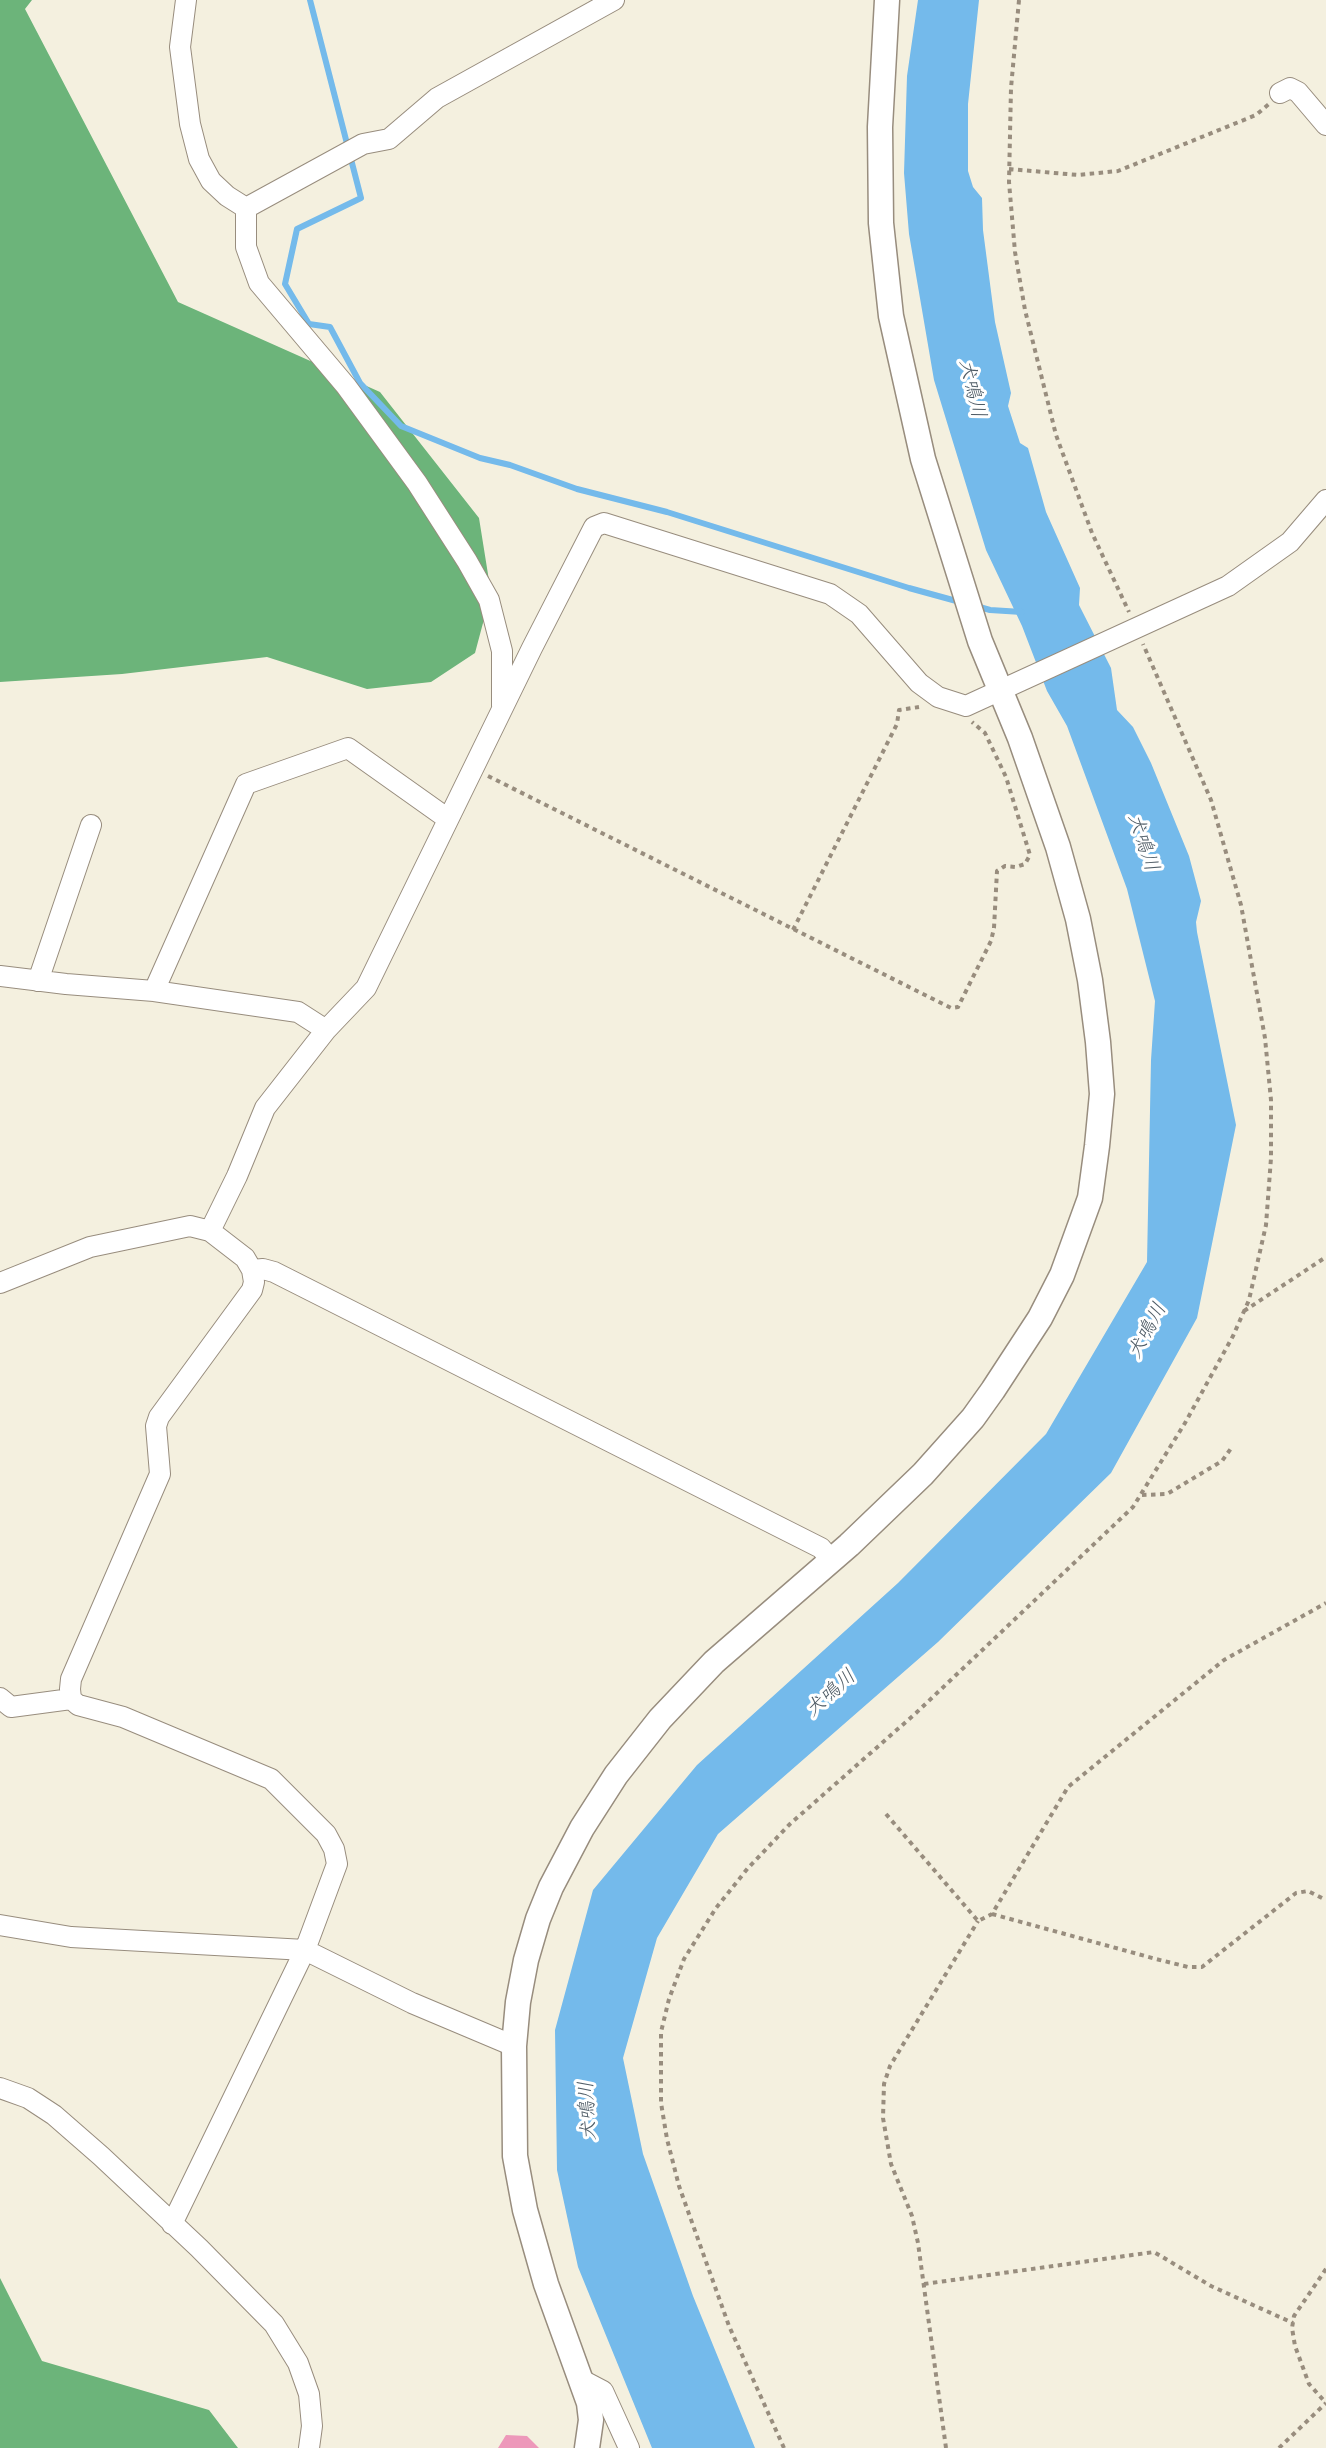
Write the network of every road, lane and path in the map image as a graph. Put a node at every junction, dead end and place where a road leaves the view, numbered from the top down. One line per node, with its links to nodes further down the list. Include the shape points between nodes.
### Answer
1 (186, 0): 8 (street, via 180,47 190,124 199,159 211,181)
2 (614, 0): 8 (street, via 437,98 389,139 363,144)
3 (887, 0): 11 (street, via 880,191 891,316 923,459)
4 (1019, 0): 7 (path)
5 (1280, 93): 6 (street, via 1290,88 1298,92); 7 (path, via 1256,116 1118,171 1078,175)
6 (1326, 125)
7 (1009, 169): 10 (path, via 1015,252 1047,404 1092,533)
8 (246, 208): 13 (street, via 246,247 259,283 345,386 417,483 489,600 502,651)
9 (1326, 500): 10 (street, via 1290,542 1228,586)
10 (1136, 630): 11 (street); 27 (path, via 1211,800 1241,905 1265,1038 1271,1112 1267,1214)
11 (999, 692): 13 (street, via 966,706 938,697 901,664 859,614 830,594 604,523 594,527 590,534); 30 (street, via 1020,738 1058,847 1090,980 1102,1094 1090,1198 1062,1275 1035,1327 993,1390 923,1474)
12 (927, 710): 18 (path, via 899,710 897,724)
13 (502, 712): 15 (street)
14 (968, 719): 18 (path, via 985,734 1006,777 1029,855 1025,864 997,871 991,940 958,1006 951,1008)
15 (474, 769): 16 (street); 18 (path)
16 (448, 819): 21 (street, via 348,748 246,784); 22 (street, via 366,988)
17 (91, 825): 20 (street)
18 (793, 930)
19 (0, 976): 20 (street)
20 (38, 981): 21 (street)
21 (154, 991): 22 (street, via 298,1012)
22 (326, 1030): 23 (street, via 266,1108)
23 (210, 1231): 25 (street, via 245,1258); 26 (street, via 190,1226 90,1247)
24 (1326, 1257): 27 (path)
25 (252, 1270): 30 (street, via 274,1272 821,1548); 33 (street, via 252,1290 159,1417 156,1426 160,1474 71,1679)
26 (0, 1283)
27 (1244, 1311): 29 (path)
28 (1232, 1447): 29 (path, via 1222,1461 1167,1494)
29 (1142, 1495): 51 (path, via 916,1713 789,1824 716,1908 684,1959 661,2032 661,2103 667,2139 679,2186 729,2326)
30 (832, 1561): 40 (street, via 714,1662 660,1719 616,1775 564,1860 538,1919 518,2002)
31 (1326, 1604): 36 (path, via 1224,1660 1068,1787)
32 (0, 1698): 33 (street, via 11,1707)
33 (71, 1699): 39 (street, via 272,1779 327,1834 337,1864)
34 (886, 1814): 37 (path)
35 (1326, 1900): 36 (path, via 1308,1891 1296,1893 1202,1967 1156,1959)
36 (992, 1914): 37 (path)
37 (978, 1921): 44 (path, via 890,2066 884,2084 882,2118 891,2164 912,2216)
38 (0, 1924): 39 (street, via 71,1937)
39 (305, 1950): 40 (street, via 412,2003); 42 (street)
40 (514, 2046): 46 (street, via 514,2156 546,2284)
41 (0, 2088): 42 (street, via 28,2098 54,2115)
42 (172, 2223): 48 (street, via 274,2324 298,2363 309,2394)
43 (1326, 2269): 45 (path)
44 (924, 2284): 45 (path, via 1155,2252 1211,2286); 52 (path)
45 (1293, 2323): 47 (path, via 1295,2346 1309,2384)
46 (582, 2380): 49 (street, via 591,2420); 50 (street, via 603,2391)
47 (1326, 2403): 53 (path)
48 (309, 2448)
49 (587, 2448)
50 (629, 2448)
51 (784, 2448)
52 (946, 2448)
53 (1279, 2448)

